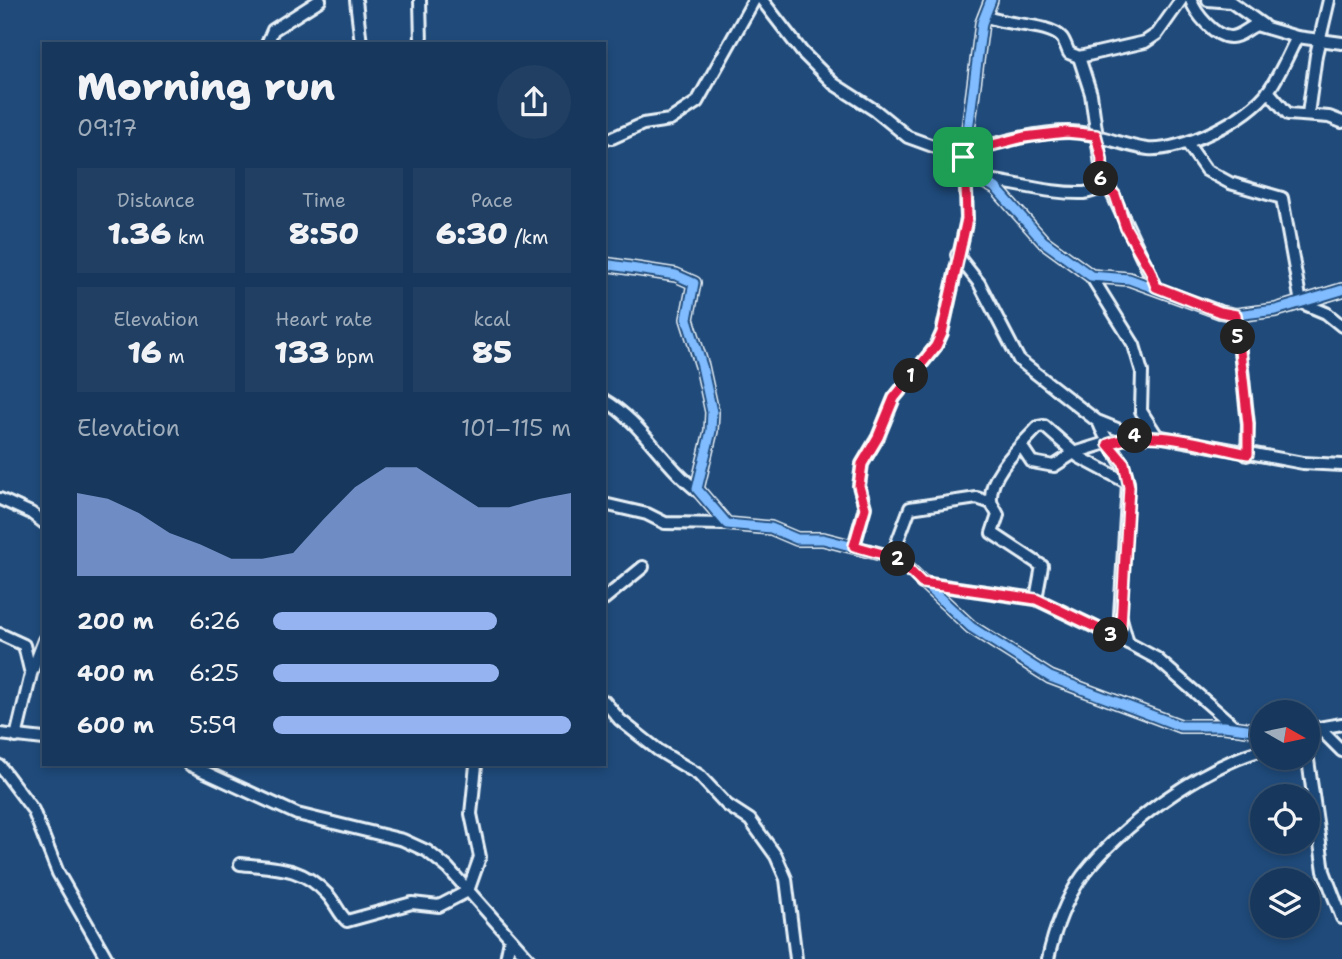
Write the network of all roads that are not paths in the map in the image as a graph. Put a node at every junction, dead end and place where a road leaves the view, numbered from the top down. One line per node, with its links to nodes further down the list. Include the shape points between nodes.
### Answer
1 (320, 0): 15 (street, via 273,30)
2 (356, 0): 16 (street)
3 (420, 0): 17 (street)
4 (754, 0): 24 (street, via 697,102 670,120 643,124)
5 (762, 0): 26 (street, via 834,84 908,137)
6 (991, 0): 11 (street)
7 (1181, 0): 19 (street, via 1157,34 1145,42)
8 (1206, 0): 10 (street); 12 (street, via 1231,2)
9 (1329, 0): 14 (street)
10 (1193, 5): 12 (street, via 1230,37)
11 (985, 16): 19 (street, via 1052,32 1062,38 1069,53); 26 (street)
12 (1263, 25): 13 (street)
13 (1297, 37): 14 (street); 20 (street)
14 (1320, 40): 18 (street); 21 (street)
15 (268, 42)
16 (361, 42)
17 (421, 42)
18 (1342, 43)
19 (1079, 57): 23 (street, via 1091,94)
20 (1268, 91): 21 (street, via 1288,114); 25 (street, via 1213,131)
21 (1308, 114): 22 (street)
22 (1342, 122)
23 (1096, 135): 25 (street, via 1144,148); 26 (street, via 1066,132 1024,137); 28 (street)
24 (611, 138)
25 (1187, 143): 35 (street, via 1199,164 1218,178 1282,198)
26 (964, 158): 27 (street, via 973,176); 29 (street, via 967,219)
27 (983, 180): 28 (street, via 1044,191 1089,192); 31 (street, via 1043,241)
28 (1104, 187): 32 (street, via 1115,195)
29 (957, 255): 40 (street, via 979,283 1019,360); 55 (street, via 940,340 894,398 862,464 859,486 865,508)
30 (606, 264): 49 (street, via 676,275 694,284 687,319 712,412)
31 (1091, 276): 32 (street); 42 (street, via 1134,345 1142,372 1141,411)
32 (1156, 287): 36 (street)
33 (1342, 290): 34 (street)
34 (1329, 294): 35 (street); 37 (street)
35 (1302, 303): 36 (street); 37 (street)
36 (1236, 315): 46 (street)
37 (1330, 316): 38 (street)
38 (1342, 326)
39 (606, 401): 49 (street, via 645,434 672,469)
40 (1099, 422): 41 (street); 43 (street)
41 (1132, 435): 42 (street); 43 (street)
42 (1157, 436): 46 (street)
43 (1108, 444): 45 (street); 48 (street, via 1124,463)
44 (1022, 447): 45 (street, via 1032,462 1043,465 1059,465); 45 (street, via 1038,426 1044,426); 51 (street, via 999,474)
45 (1074, 453): 48 (street)
46 (1248, 454): 47 (street)
47 (1342, 465)
48 (1128, 483): 61 (street)
49 (698, 491): 54 (street)
50 (0, 499): 53 (street)
51 (991, 503): 56 (street, via 978,498 910,508); 60 (street, via 998,515 993,535 1042,566)
52 (606, 504): 54 (street, via 665,523)
53 (42, 521)
54 (727, 524): 55 (street, via 765,527 797,539)
55 (854, 546): 56 (street)
56 (892, 556): 58 (street)
57 (643, 567): 59 (street)
58 (922, 583): 60 (street); 69 (street, via 971,627 1050,677 1180,726)
59 (606, 597)
60 (1036, 599): 63 (street)
61 (1121, 626): 63 (street); 64 (street)
62 (0, 634): 66 (street, via 24,645)
63 (1114, 636): 64 (street)
64 (1128, 643): 69 (street, via 1156,658)
65 (42, 645): 66 (street)
66 (31, 674): 74 (street)
67 (606, 703): 91 (street, via 620,720 699,775 750,820 786,879)
68 (1342, 724): 70 (street)
69 (1235, 727): 71 (street)
70 (1320, 728)
71 (1250, 729)
72 (0, 734): 74 (street)
73 (1320, 734): 76 (street)
74 (16, 737): 75 (street)
75 (42, 739)
76 (1342, 751)
77 (1250, 755): 92 (street, via 1206,774 1105,850 1082,877 1058,925)
78 (0, 766): 88 (street, via 33,810 58,873)
79 (192, 766): 83 (street)
80 (214, 766): 83 (street)
81 (476, 766): 85 (street, via 471,814 480,857)
82 (1310, 770): 86 (street, via 1324,871)
83 (222, 779): 85 (street, via 297,814 414,844 448,868)
84 (240, 863): 85 (street, via 308,876 343,918 352,922 412,903 439,906)
85 (468, 891): 87 (street)
86 (1342, 918)
87 (510, 939): 89 (street); 90 (street)
88 (107, 959)
89 (506, 959)
90 (529, 959)
91 (796, 959)
92 (1048, 959)

